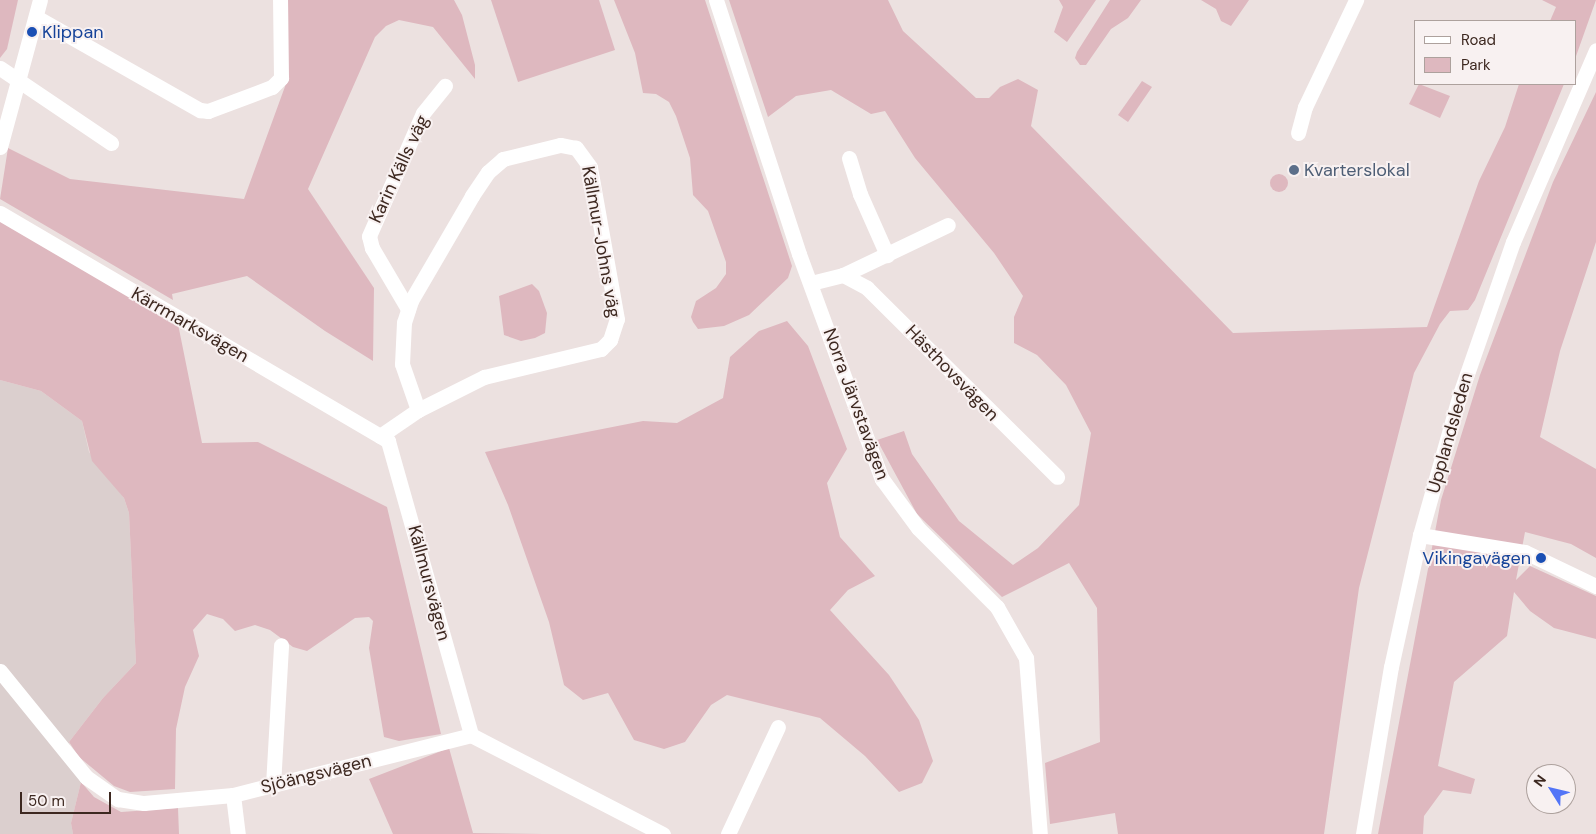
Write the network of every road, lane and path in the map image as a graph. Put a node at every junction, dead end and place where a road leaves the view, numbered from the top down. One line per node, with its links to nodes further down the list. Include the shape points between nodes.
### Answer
1 (40, 0): 5 (street)
2 (280, 0): 5 (street, via 281,78 272,87 208,111 200,110)
3 (716, 0): 18 (street, Norra Järvstavägen)
4 (1356, 0): 10 (street, via 1305,107)
5 (36, 17): 8 (street)
6 (1596, 50): 23 (street, Upplandsleden, via 1550,149 1499,280 1460,394)
7 (0, 68): 8 (street)
8 (19, 81): 11 (street); 12 (street)
9 (446, 86): 19 (street, Karin Källs väg, via 423,113 369,236 372,248)
10 (1298, 133)
11 (111, 144)
12 (0, 147)
13 (849, 158): 16 (street, via 860,194)
14 (0, 213): 21 (street, Kärrmarksvägen)
15 (948, 224): 16 (street)
16 (887, 255): 17 (street)
17 (843, 275): 18 (street); 22 (street, Hästhovsvägen, via 879,298)
18 (811, 283): 34 (street, Norra Järvstavägen, via 882,479 918,528 997,607 1026,658)
19 (408, 309): 20 (street, Källmur-Johns väg, via 401,352); 20 (street, Källmur-Johns väg, via 472,196 497,162 560,145 576,148 585,157 590,167 617,319 610,340 601,349 484,378)
20 (418, 410): 21 (street, Källmur-Johns väg)
21 (380, 436): 28 (street, Källmursvägen, via 391,449)
22 (1057, 477)
23 (1420, 536): 24 (street, via 1525,552); 35 (street, Upplandsleden, via 1390,667)
24 (1596, 586)
25 (281, 645): 29 (street)
26 (0, 671): 30 (street, Sjöängsvägen, via 86,777 108,795 144,803)
27 (778, 727): 33 (street)
28 (471, 735): 29 (street, Sjöängsvägen); 32 (street)
29 (273, 785): 30 (street, Sjöängsvägen)
30 (233, 795): 31 (street)
31 (238, 834)
32 (663, 834)
33 (728, 834)
34 (1040, 834)
35 (1363, 834)

